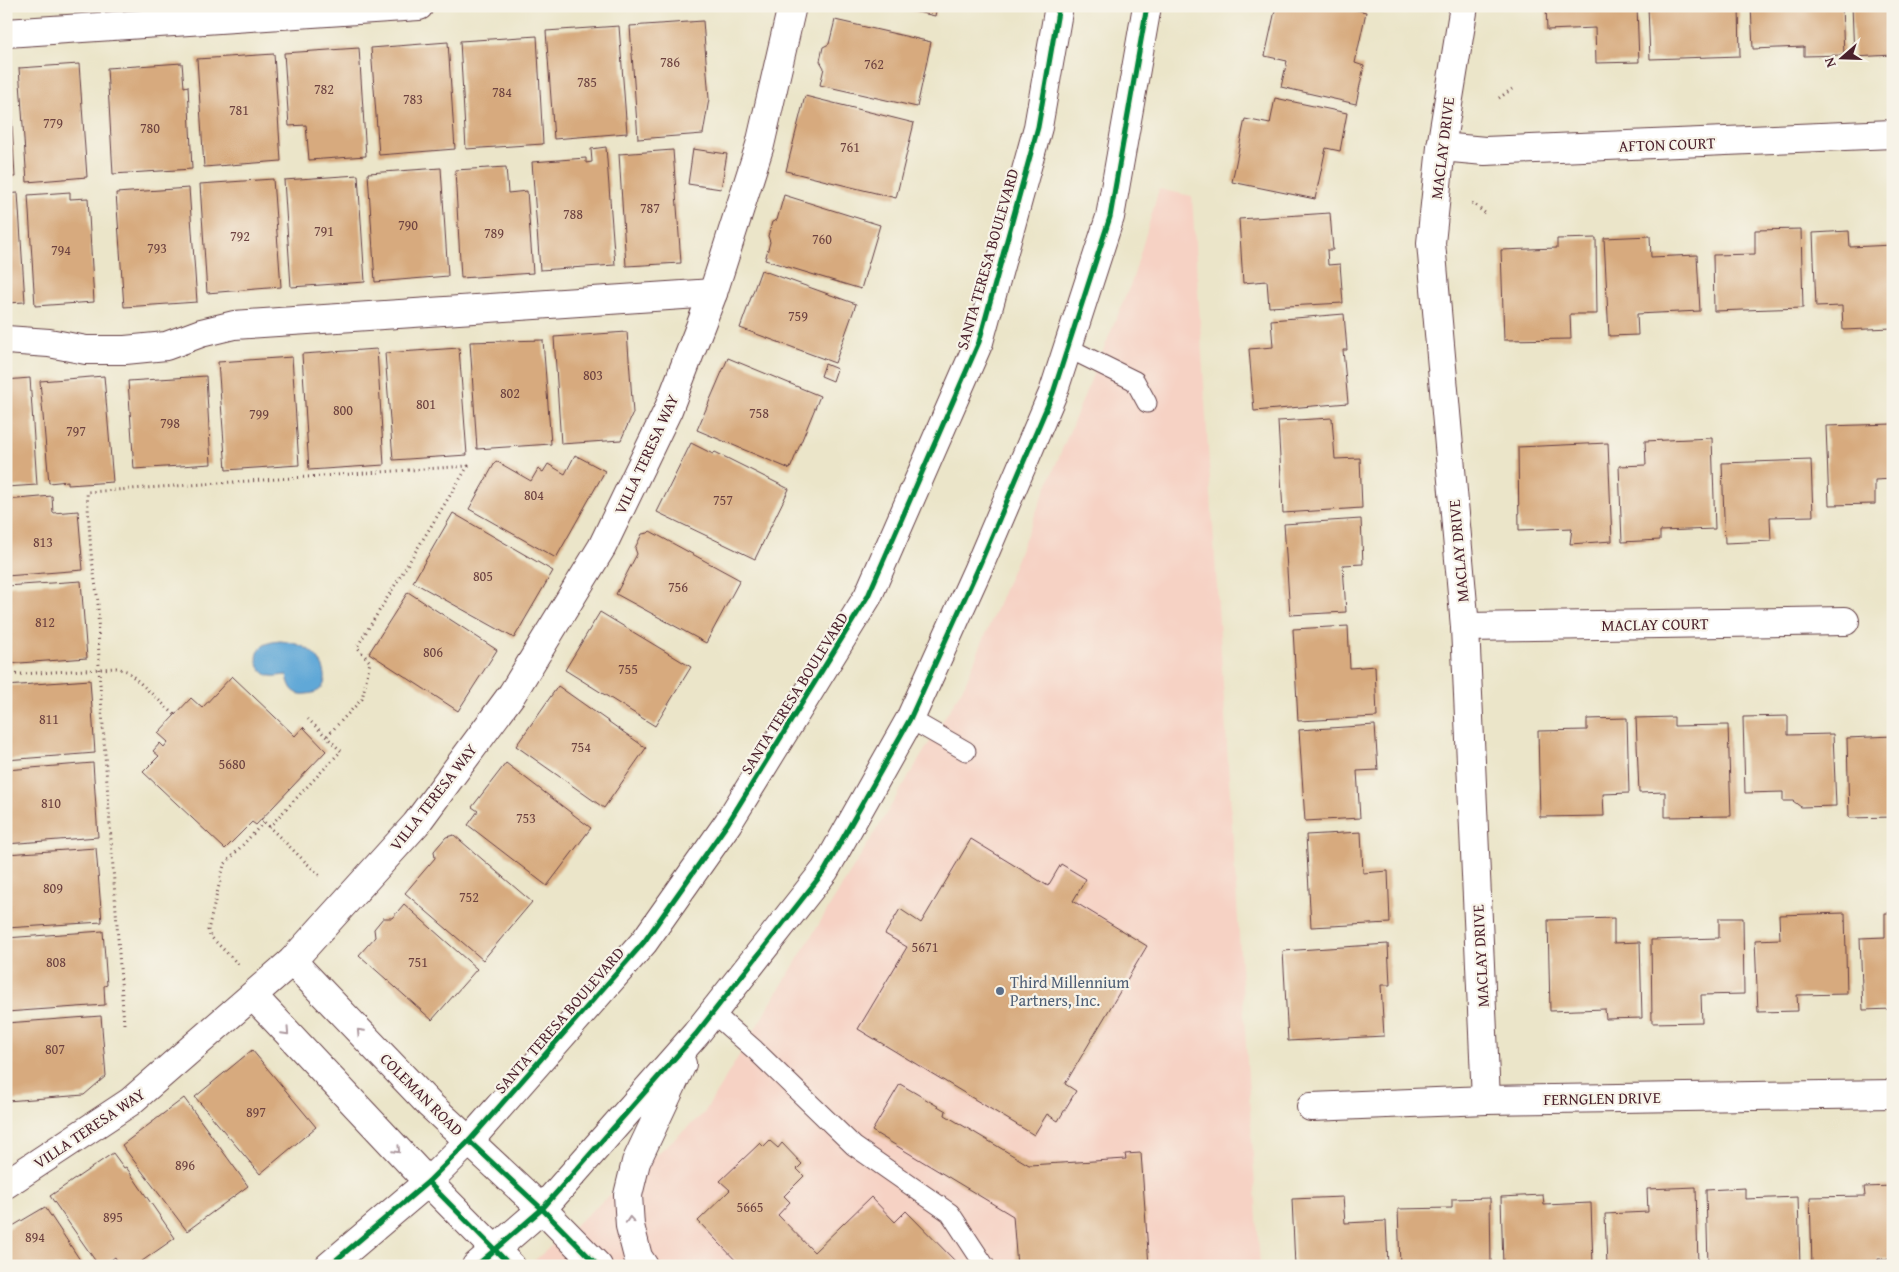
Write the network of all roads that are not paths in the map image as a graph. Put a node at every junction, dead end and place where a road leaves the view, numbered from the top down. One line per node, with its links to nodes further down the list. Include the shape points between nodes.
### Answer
1 (420, 6): 6 (street)
2 (792, 6): 9 (street, VILLA TERESA WAY, via 760,144)
3 (1059, 6): 24 (street, SANTA TERESA BOULEVARD, via 1038,127 978,342 868,596 728,823 644,942)
4 (1147, 6): 11 (street, via 1110,216)
5 (1464, 6): 8 (street, MACLAY DRIVE)
6 (6, 33)
7 (1893, 134): 8 (street, AFTON COURT, via 1486,151)
8 (1441, 147): 14 (street, MACLAY DRIVE, via 1431,244)
9 (714, 293): 10 (street, via 234,325 166,346 125,350 86,350); 17 (street, VILLA TERESA WAY, via 668,410 602,547 512,694 416,824)
10 (6, 340)
11 (1068, 348): 12 (lane, via 1135,381); 15 (street, via 1053,393)
12 (1147, 403)
13 (1845, 622): 14 (street, MACLAY COURT)
14 (1465, 627): 22 (street, MACLAY DRIVE)
15 (910, 719): 16 (lane); 19 (street, via 825,870)
16 (966, 751)
17 (292, 961): 18 (street, VILLA TERESA WAY); 24 (street, COLEMAN ROAD, one-way to 17, via 430,1105)
18 (257, 993): 25 (street, one-way to 25); 26 (street, VILLA TERESA WAY, via 130,1102)
19 (712, 1013): 20 (street); 32 (lane, via 854,1146 950,1213)
20 (696, 1034): 27 (street); 31 (street, one-way to 20, via 638,1257 630,1226 628,1195 636,1162)
21 (1893, 1094): 22 (street, FERNGLEN DRIVE)
22 (1486, 1100): 23 (street, FERNGLEN DRIVE)
23 (1311, 1107)
24 (469, 1141): 25 (street, SANTA TERESA BOULEVARD); 27 (street, COLEMAN ROAD)
25 (428, 1182): 28 (street); 29 (street, SANTA TERESA BOULEVARD)
26 (6, 1184)
27 (542, 1209): 28 (street); 30 (street, COLEMAN ROAD)
28 (495, 1260)
29 (328, 1266)
30 (598, 1266)
31 (644, 1266)
32 (984, 1266)

